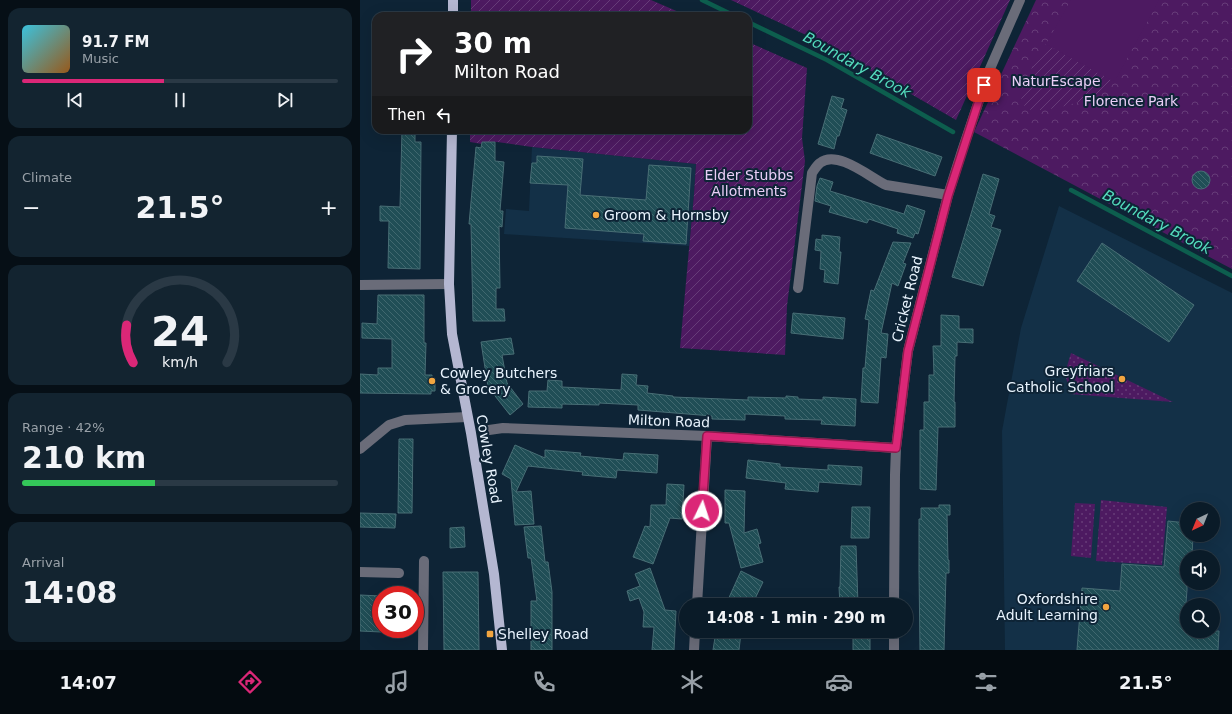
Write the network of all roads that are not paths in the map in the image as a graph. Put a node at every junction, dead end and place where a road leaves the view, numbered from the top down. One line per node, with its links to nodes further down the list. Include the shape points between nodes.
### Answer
1 (453, 0): 3 (main road)
2 (1020, 0): 5 (street, Cricket Road, via 989,71)
3 (453, 12)
4 (452, 134): 6 (main road, Cowley Road)
5 (948, 196): 8 (street, via 886,185 855,166 834,159 821,162 812,173); 12 (street, Cricket Road, via 908,351)
6 (449, 284): 7 (street); 9 (main road, Cowley Road, via 452,334)
7 (360, 285)
8 (798, 288)
9 (467, 417): 13 (street, via 405,420 389,425); 22 (main road, Cowley Road, via 494,574)
10 (489, 430): 11 (street, Milton Road, via 503,428)
11 (707, 436): 12 (street, Milton Road); 17 (street)
12 (896, 448): 18 (street, Cricket Road)
13 (360, 449)
14 (424, 561): 21 (street)
15 (360, 572): 16 (street)
16 (399, 573)
17 (697, 598)
18 (894, 598)
19 (695, 638): 23 (street)
20 (894, 638): 24 (street)
21 (423, 650)
22 (502, 650)
23 (694, 650)
24 (894, 650)

